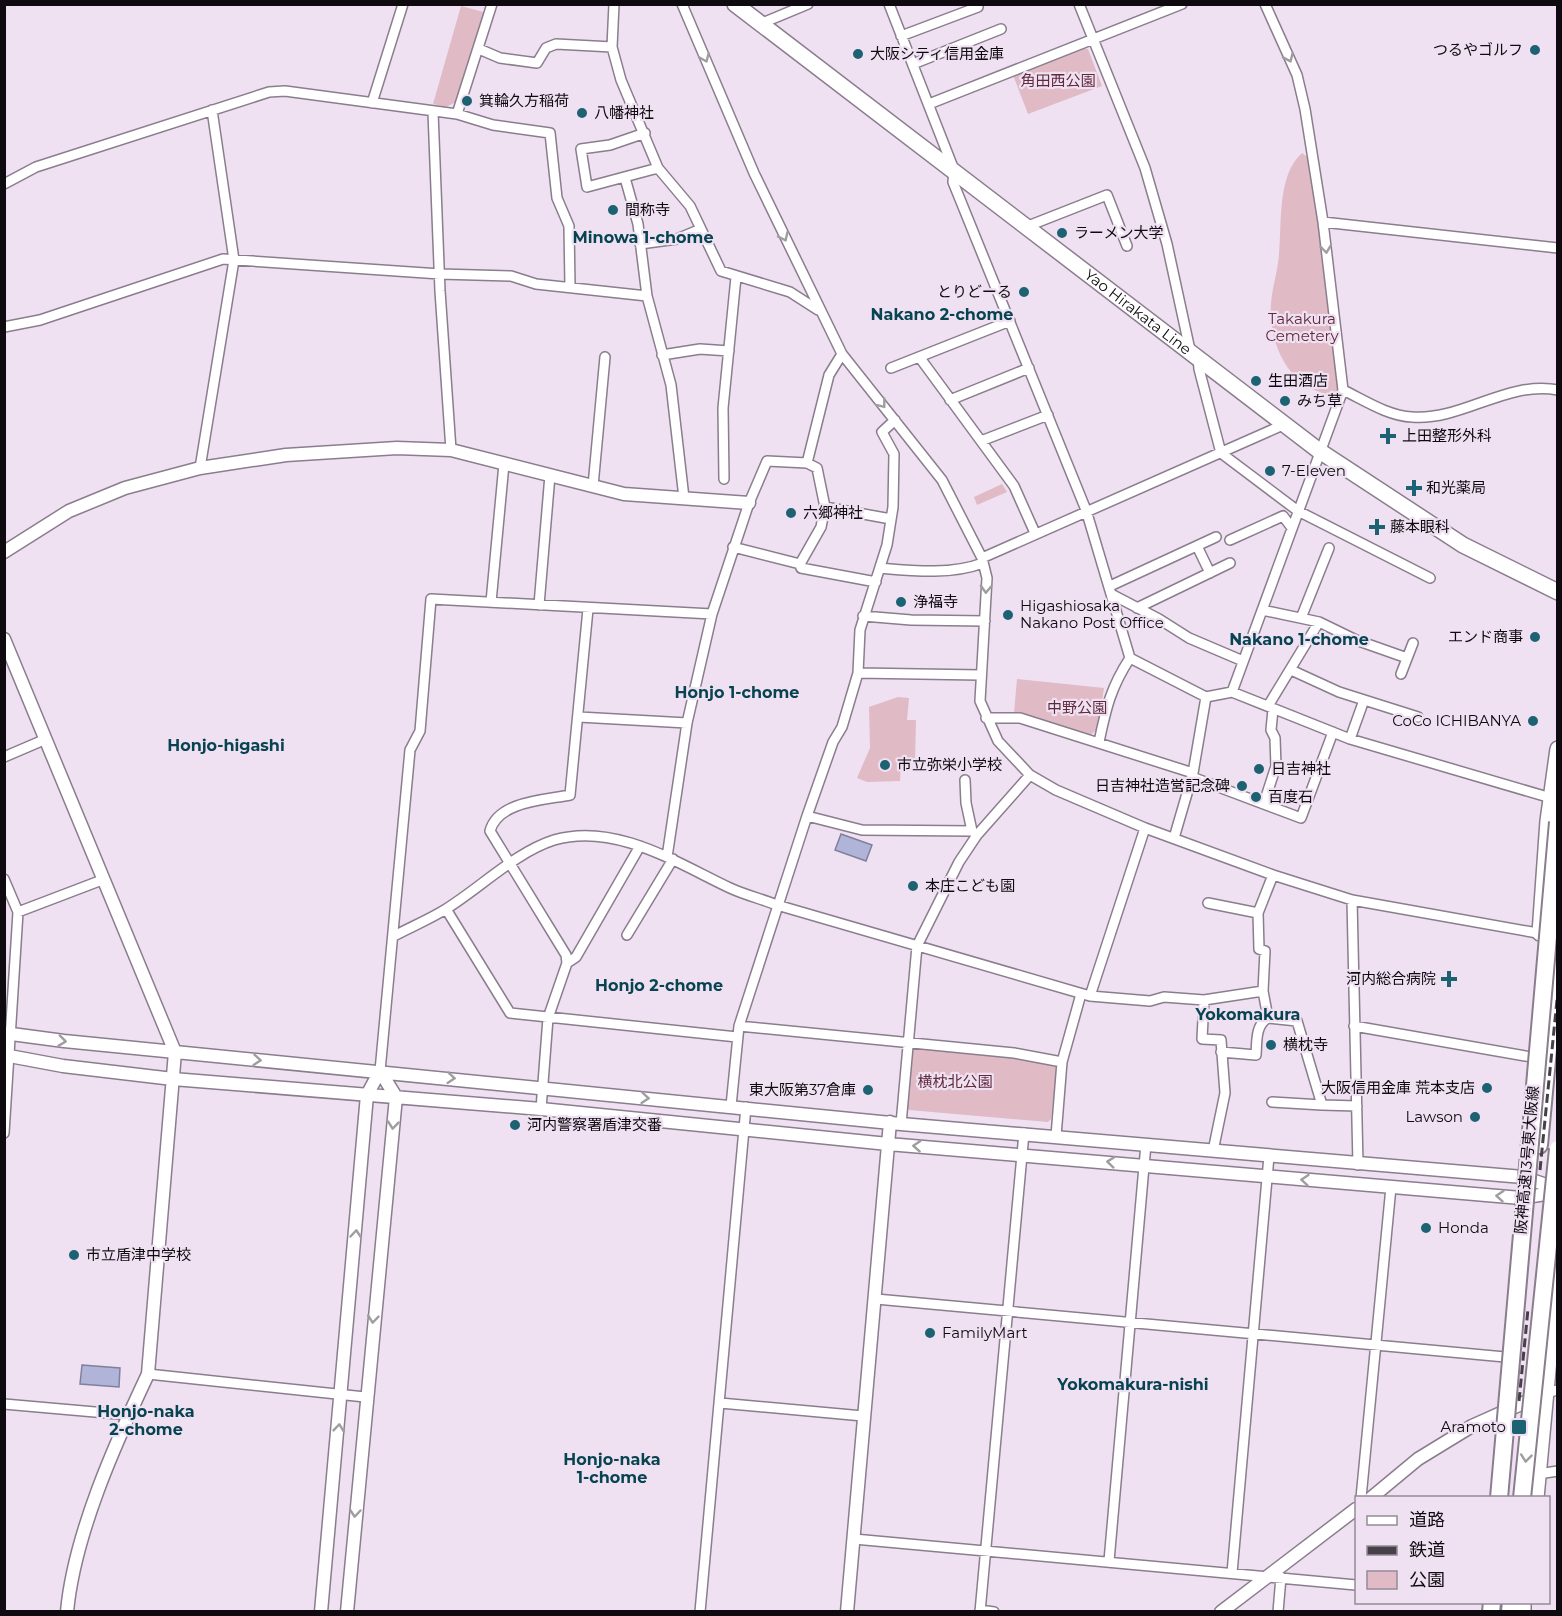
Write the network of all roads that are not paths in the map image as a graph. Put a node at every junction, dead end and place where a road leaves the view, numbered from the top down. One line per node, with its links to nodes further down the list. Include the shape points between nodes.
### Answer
1 (403, 4): 19 (street)
2 (492, 4): 17 (street)
3 (614, 4): 16 (street)
4 (682, 4): 40 (street, one-way to 40)
5 (735, 4): 12 (main road, Yao Hirakata Line)
6 (808, 4): 12 (street)
7 (889, 4): 14 (street)
8 (1078, 4): 15 (street)
9 (1182, 4): 15 (street)
10 (1265, 4): 29 (street, one-way to 29, via 1297,75)
11 (978, 6): 14 (street)
12 (760, 24): 26 (main road, Yao Hirakata Line)
13 (1001, 29): 18 (street)
14 (901, 36): 18 (street)
15 (1094, 41): 20 (street); 45 (street, via 1145,168)
16 (612, 47): 17 (street, via 556,44 546,48 537,63 500,58); 24 (street, via 621,80)
17 (479, 49): 23 (street)
18 (913, 64): 20 (street)
19 (372, 103): 21 (street, via 285,91 269,92); 22 (street)
20 (929, 104): 26 (street)
21 (212, 110): 28 (street, via 36,166); 35 (street)
22 (433, 112): 23 (street); 36 (street)
23 (457, 114): 38 (street, via 493,125 550,133 557,198 569,226)
24 (645, 133): 25 (street); 27 (street, via 610,145 581,149 587,188)
25 (658, 168): 27 (street); 31 (street, via 690,206)
26 (954, 170): 30 (main road, Yao Hirakata Line); 41 (street, via 953,182)
27 (625, 178): 32 (street)
28 (4, 184)
29 (1323, 222): 34 (street); 51 (street, one-way to 51)
30 (1028, 226): 33 (street, via 1107,195); 45 (main road, Yao Hirakata Line)
31 (701, 229): 32 (street, via 677,239); 37 (street, via 722,271)
32 (640, 244): 39 (street)
33 (1127, 246)
34 (1557, 248)
35 (234, 260): 36 (street); 42 (street, via 223,259 40,320); 63 (street)
36 (440, 274): 38 (street, via 511,276 536,284); 58 (street)
37 (736, 277): 40 (street, via 790,292); 43 (street)
38 (570, 286): 39 (street)
39 (647, 296): 46 (street)
40 (818, 310): 44 (street)
41 (1010, 321): 48 (street); 50 (street)
42 (4, 327)
43 (729, 351): 46 (street, via 700,349); 65 (street, via 723,408)
44 (842, 354): 55 (street, one-way to 55); 61 (street, via 829,375)
45 (1194, 354): 56 (main road, Yao Hirakata Line); 60 (street)
46 (662, 355): 67 (street, via 671,385)
47 (605, 357): 66 (street)
48 (920, 358): 49 (street); 53 (street)
49 (891, 368)
50 (1029, 368): 53 (street); 54 (street)
51 (1343, 390): 52 (street, via 1390,412 1429,418 1520,391 1545,387); 59 (street)
52 (1557, 390)
53 (950, 400): 57 (street)
54 (1048, 416): 57 (street); 70 (street)
55 (895, 420): 72 (street, via 882,432 894,454 896,472); 81 (street, via 942,480)
56 (1283, 424): 59 (main road, Yao Hirakata Line); 60 (street)
57 (981, 441): 74 (street, via 1014,486)
58 (451, 450): 62 (street); 63 (street, via 397,448 286,455)
59 (1318, 450): 71 (street); 89 (main road, Yao Hirakata Line, via 1463,545)
60 (1221, 453): 70 (street); 71 (street)
61 (807, 463): 68 (street, via 767,461); 69 (street, via 817,468)
62 (504, 464): 64 (street); 90 (street)
63 (200, 468): 80 (street, via 125,488 69,511)
64 (550, 475): 66 (street); 91 (street)
65 (724, 479)
66 (593, 486): 67 (street, via 624,494)
67 (684, 498): 68 (street)
68 (749, 502): 78 (street)
69 (825, 507): 72 (street); 83 (street, via 821,527)
70 (1086, 510): 74 (street); 88 (street)
71 (1298, 512): 73 (street); 86 (street)
72 (891, 519): 84 (street)
73 (1292, 528): 76 (street, via 1283,516); 94 (street)
74 (1035, 533): 81 (street)
75 (1216, 537): 77 (street)
76 (1230, 540)
77 (1197, 546): 85 (street); 88 (street)
78 (734, 548): 83 (street); 95 (street)
79 (1329, 548): 97 (street)
80 (4, 552)
81 (983, 560): 84 (street, via 969,568 923,572); 98 (street, one-way to 98, via 987,578)
82 (1230, 563): 85 (street)
83 (800, 564): 87 (street, via 801,568)
84 (880, 568): 87 (street)
85 (1210, 573): 92 (street)
86 (1430, 578)
87 (876, 582): 96 (street)
88 (1111, 591): 92 (street); 103 (street)
89 (1557, 592)
90 (491, 602): 91 (street); 147 (street, via 431,599 420,731 410,750)
91 (539, 604): 93 (street)
92 (1137, 608): 104 (street, via 1189,638)
93 (588, 609): 95 (street); 113 (street)
94 (1262, 610): 97 (street); 104 (street)
95 (712, 614): 116 (street)
96 (864, 616): 98 (street); 106 (street)
97 (1301, 618): 99 (street)
98 (985, 621): 108 (street)
99 (1319, 622): 102 (street, via 1356,640); 105 (street)
100 (4, 639): 118 (street)
101 (1413, 643): 102 (street)
102 (1407, 657): 107 (street)
103 (1130, 658): 110 (street); 120 (street, via 1108,699)
104 (1243, 661): 109 (street)
105 (1291, 670): 111 (street); 112 (street)
106 (858, 673): 108 (street); 128 (street, via 842,727)
107 (1401, 674)
108 (980, 675): 115 (street, via 980,701)
109 (1232, 692): 110 (street); 112 (street)
110 (1206, 697): 124 (street)
111 (1364, 700): 114 (street); 119 (street)
112 (1271, 707): 117 (street); 127 (street, via 1276,766)
113 (579, 717): 116 (street); 135 (street, via 570,795 517,806 492,822 490,831)
114 (1418, 717)
115 (986, 718): 120 (street, via 1020,718); 123 (street, via 998,741)
116 (687, 723): 134 (street)
117 (1333, 732): 119 (street); 127 (street, via 1301,818)
118 (46, 739): 122 (street); 138 (street)
119 (1350, 739): 126 (street)
120 (1099, 742): 124 (street)
121 (1557, 749): 126 (main road)
122 (4, 757)
123 (1030, 775): 130 (street); 131 (street)
124 (1192, 775): 127 (street); 132 (street)
125 (965, 780): 131 (street)
126 (1551, 798): 145 (main road)
127 (1264, 803)
128 (807, 816): 131 (street, via 862,830); 141 (street)
129 (1557, 822): 201 (highway, 阪神高速13号東大阪線, bridge)
130 (1145, 828): 132 (street); 153 (street)
131 (974, 833): 150 (street)
132 (1174, 838): 136 (street)
133 (640, 846): 134 (street); 135 (street, via 577,836 552,841); 151 (street, via 576,957)
134 (670, 858): 141 (street, via 732,889); 146 (street)
135 (511, 863): 142 (street); 151 (street, via 566,955)
136 (1273, 875): 139 (street); 144 (street)
137 (4, 879): 143 (street)
138 (102, 880): 143 (street); 163 (street)
139 (1352, 900): 145 (street); 158 (street)
140 (1208, 903): 144 (street)
141 (777, 905): 150 (street); 157 (street)
142 (446, 909): 147 (street); 155 (street, via 510,1014)
143 (18, 912): 159 (street)
144 (1258, 913): 152 (street, via 1259,949 1265,951)
145 (1540, 933): 148 (street); 166 (main road)
146 (627, 935)
147 (394, 936): 168 (street)
148 (1557, 937)
149 (1557, 944): 201 (highway, bridge, via 1531,1210)
150 (917, 946): 153 (street); 162 (street)
151 (567, 963): 155 (street)
152 (1263, 991): 154 (street); 156 (street)
153 (1086, 995): 154 (street); 167 (street)
154 (1204, 1000): 164 (street, via 1202,1039 1221,1040)
155 (548, 1018): 160 (street); 170 (street)
156 (1268, 1018): 164 (street, via 1258,1032 1256,1055); 174 (street, via 1297,1021)
157 (739, 1026): 160 (street); 162 (street)
158 (1354, 1026): 166 (street); 176 (street)
159 (8, 1034): 163 (street, one-way to 163); 165 (street)
160 (737, 1037): 175 (street)
161 (1557, 1037): 214 (highway, bridge, via 1532,1347)
162 (908, 1042): 167 (street); 179 (street)
163 (175, 1052): 168 (street, one-way to 168); 169 (street)
164 (1221, 1052): 187 (street, via 1225,1092)
165 (7, 1056): 169 (street); 181 (street)
166 (1531, 1057): 193 (main road)
167 (1062, 1062): 183 (street)
168 (380, 1071): 170 (street, one-way to 170); 171 (street); 172 (street)
169 (173, 1079): 171 (street); 205 (street)
170 (543, 1088): 175 (street, one-way to 175); 178 (street)
171 (368, 1095): 172 (street); 207 (street, one-way to 171)
172 (396, 1097): 178 (street); 208 (street, one-way to 208)
173 (1272, 1102): 174 (street)
174 (1322, 1104): 176 (street)
175 (731, 1106): 177 (street)
176 (1357, 1106): 190 (street)
177 (746, 1107): 179 (street); 180 (street)
178 (542, 1109): 180 (street)
179 (895, 1123): 182 (street); 184 (street)
180 (744, 1130): 184 (street); 209 (street)
181 (4, 1133)
182 (1024, 1133): 183 (street); 188 (street)
183 (1056, 1136): 185 (street)
184 (888, 1143): 188 (street, one-way to 184); 198 (street)
185 (1146, 1144): 187 (street); 191 (street)
186 (1557, 1149): 214 (highway, 阪神高速13号東大阪線, bridge)
187 (1213, 1151): 189 (street)
188 (1022, 1154): 191 (street, one-way to 188); 199 (street)
189 (1269, 1156): 190 (street); 192 (street)
190 (1358, 1165): 193 (street)
191 (1144, 1166): 192 (street); 200 (street)
192 (1268, 1177): 194 (street, one-way to 192); 202 (street)
193 (1522, 1177): 195 (street); 196 (main road)
194 (1391, 1186): 196 (street, one-way to 194); 203 (street)
195 (1557, 1191): 196 (street)
196 (1521, 1198): 204 (main road)
197 (1557, 1263): 206 (main road)
198 (876, 1299): 199 (street); 213 (street)
199 (1008, 1311): 200 (street); 225 (street)
200 (1131, 1322): 202 (street); 226 (street)
201 (1513, 1330): 220 (highway, 阪神高速13号東大阪線, bridge)
202 (1255, 1335): 203 (street); 227 (street)
203 (1377, 1345): 204 (street); 217 (street)
204 (1505, 1357): 211 (main road)
205 (148, 1374): 207 (street); 212 (street)
206 (1551, 1391): 211 (street); 216 (main road)
207 (342, 1394): 208 (street); 232 (street, one-way to 207)
208 (365, 1397): 233 (street, one-way to 233)
209 (720, 1403): 213 (street); 234 (street)
210 (4, 1404): 212 (street)
211 (1500, 1413): 218 (street, via 1418,1459); 219 (main road)
212 (129, 1415): 231 (street, via 78,1547)
213 (863, 1416): 224 (street)
214 (1530, 1424): 221 (highway, 阪神高速13号東大阪線, one-way to 221, bridge)
215 (1557, 1471): 216 (street)
216 (1538, 1474): 222 (main road)
217 (1361, 1496)
218 (1372, 1496)
219 (1493, 1496)
220 (1499, 1496)
221 (1522, 1496)
222 (1536, 1496)
223 (1355, 1510): 228 (street)
224 (854, 1539): 225 (street); 235 (street)
225 (985, 1550): 226 (street); 236 (street)
226 (1109, 1561): 227 (street)
227 (1232, 1573): 228 (street)
228 (1267, 1576): 229 (street); 238 (street)
229 (1281, 1577): 230 (street); 239 (street)
230 (1355, 1585)
231 (67, 1611)
232 (321, 1611)
233 (347, 1611)
234 (700, 1611)
235 (847, 1611)
236 (980, 1611): 237 (street)
237 (994, 1611)
238 (1221, 1611)
239 (1278, 1611)

